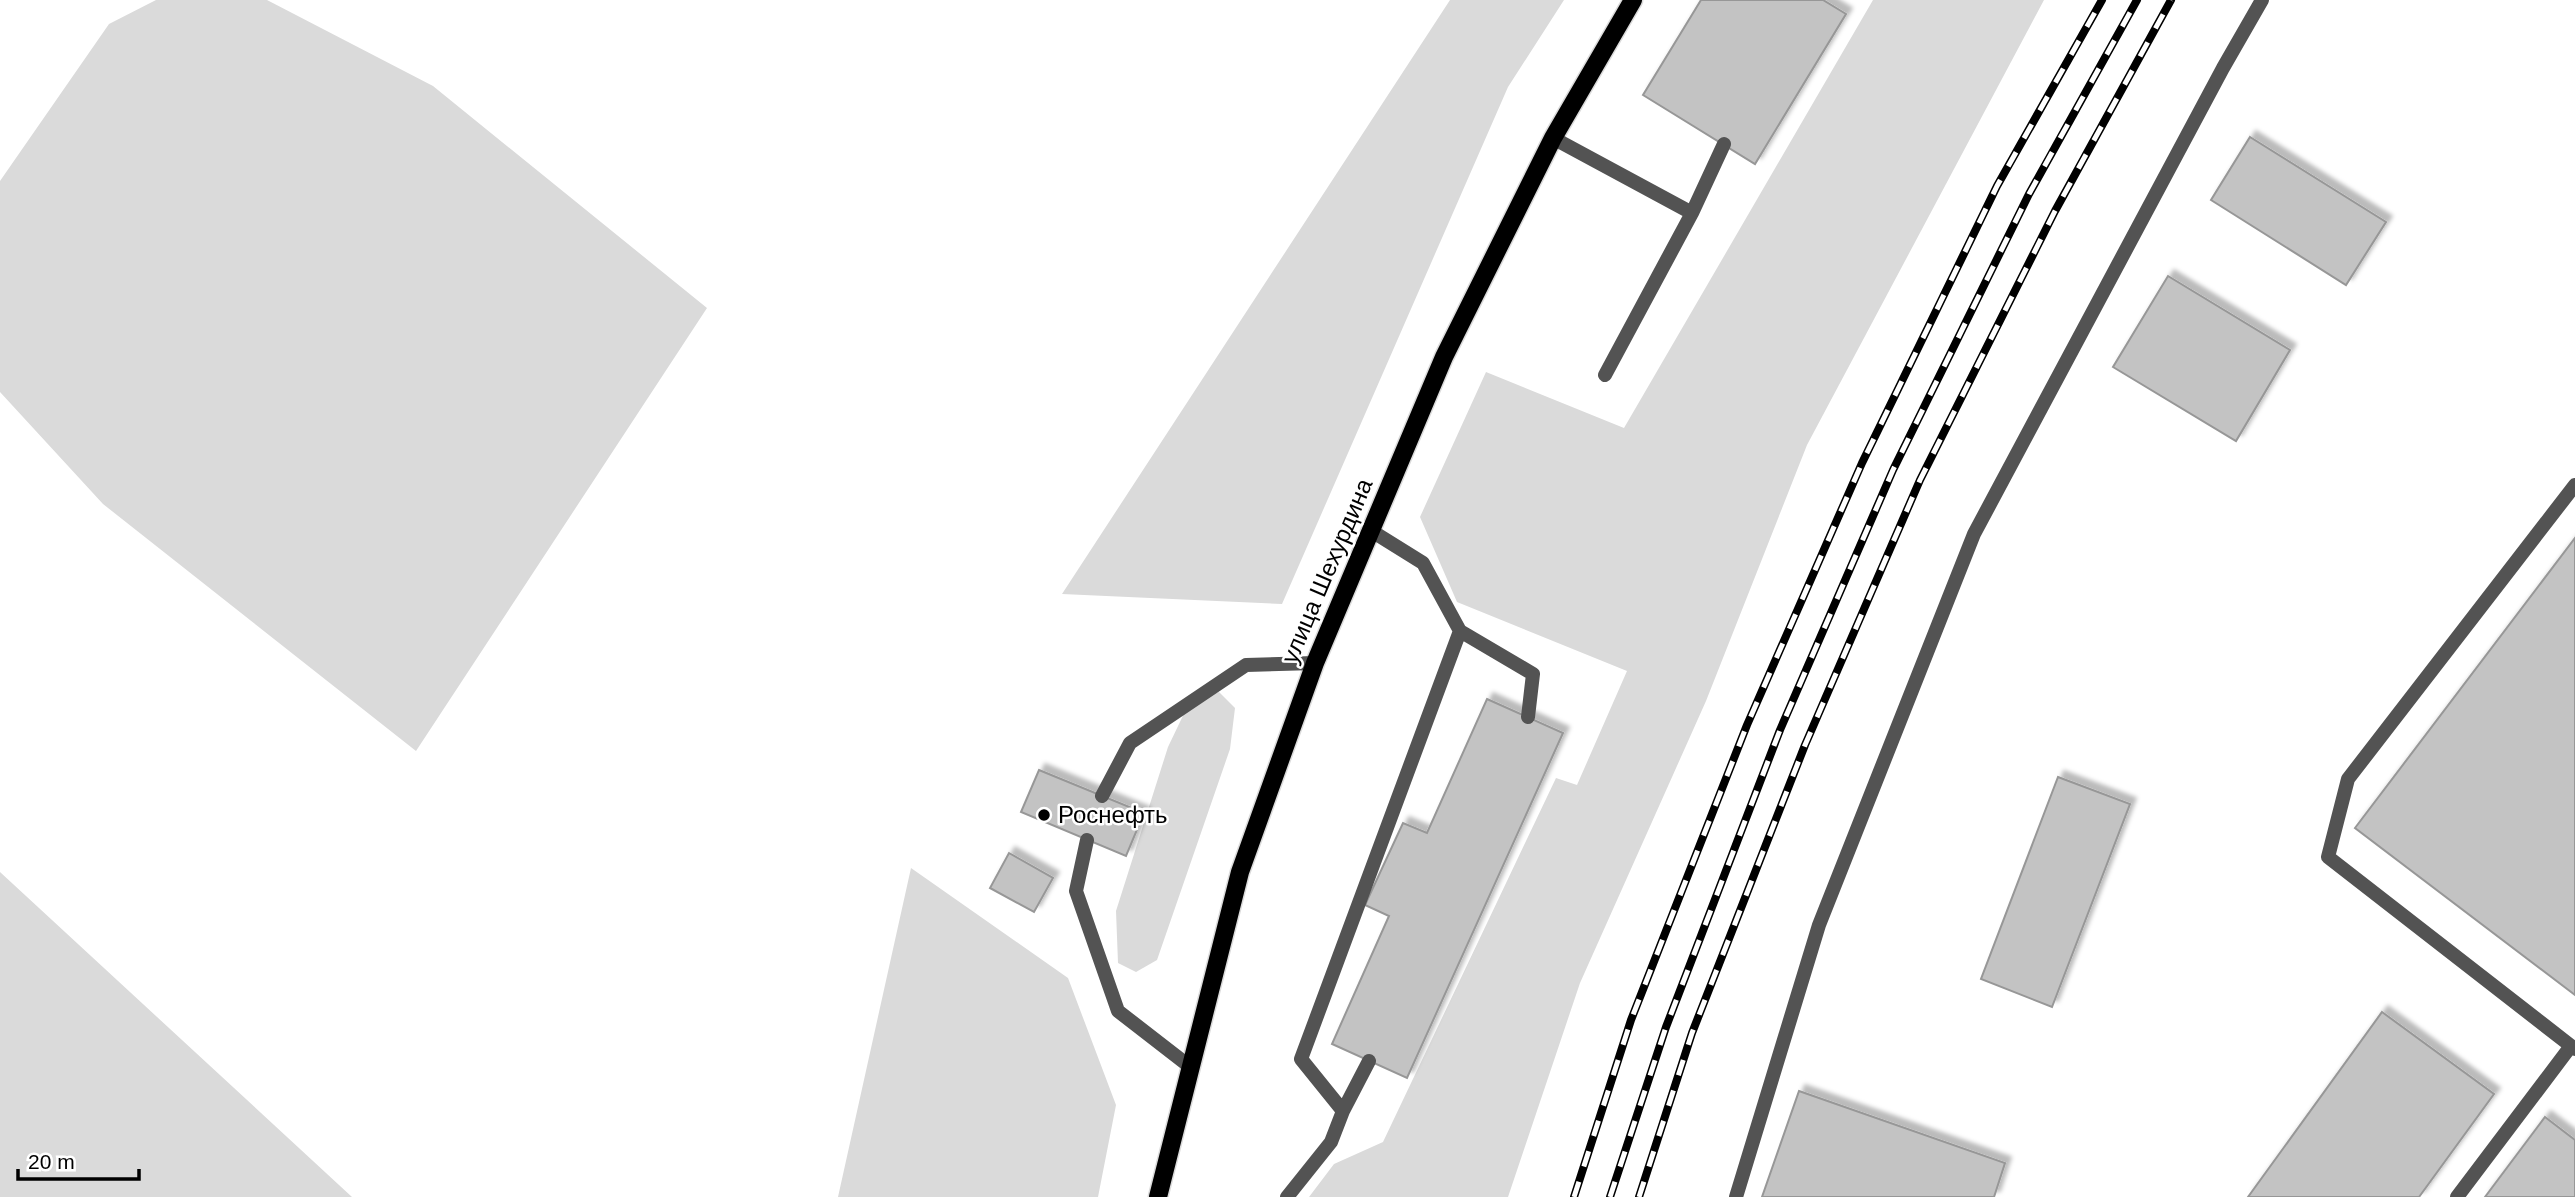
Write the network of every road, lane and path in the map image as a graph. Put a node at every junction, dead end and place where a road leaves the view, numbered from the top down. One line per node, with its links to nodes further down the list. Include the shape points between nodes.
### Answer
1 (1633, 0): 3 (main road, улица Шехурдина)
2 (2262, 0): 20 (lane, via 1975,534 1819,925)
3 (1553, 138): 5 (lane); 8 (main road, улица Шехурдина, via 1444,357)
4 (1724, 144): 5 (lane)
5 (1692, 213): 6 (lane)
6 (1605, 374)
7 (2575, 485): 14 (lane, via 2348,779 2328,857)
8 (1370, 530): 9 (lane, via 1423,563); 10 (main road, улица Шехурдина)
9 (1460, 631): 11 (lane, via 1533,674); 17 (lane, via 1301,1059)
10 (1315, 663): 12 (lane, via 1246,665 1130,743); 16 (main road, улица Шехурдина, via 1240,872)
11 (1528, 717)
12 (1102, 796)
13 (1087, 840): 16 (lane, via 1076,891 1118,1011)
14 (2573, 1047): 21 (lane)
15 (1369, 1061): 17 (lane)
16 (1189, 1066): 18 (main road, улица Шехурдина)
17 (1343, 1111): 19 (lane, via 1331,1142)
18 (1158, 1197)
19 (1287, 1197)
20 (1736, 1197)
21 (2457, 1197)

